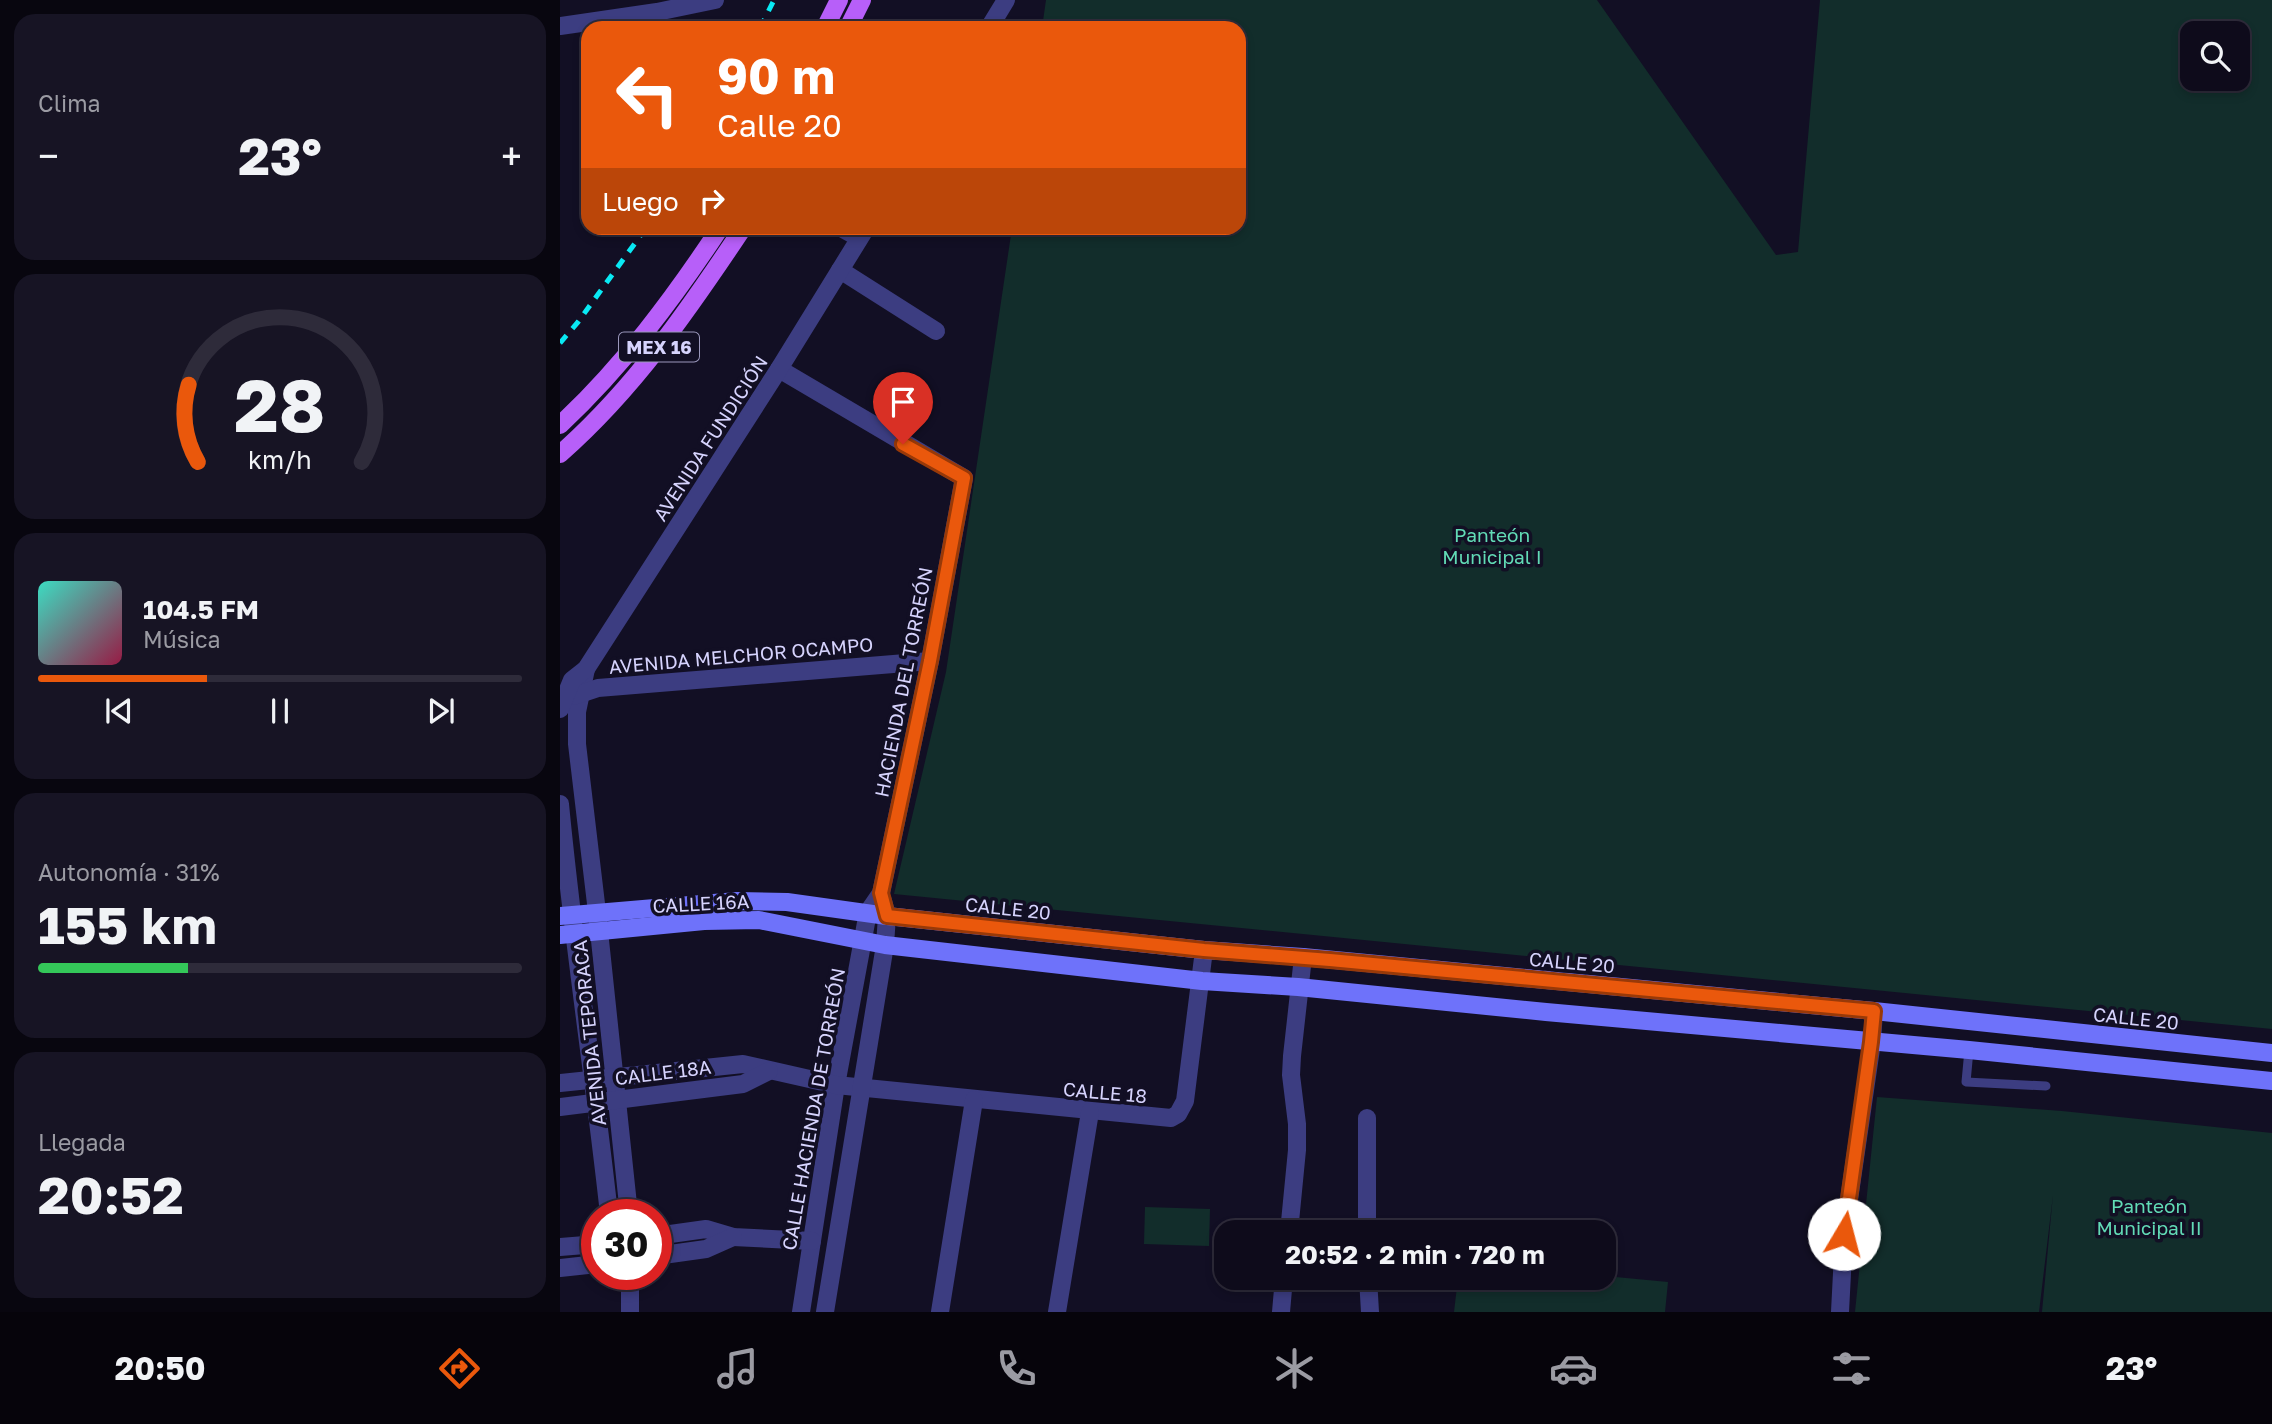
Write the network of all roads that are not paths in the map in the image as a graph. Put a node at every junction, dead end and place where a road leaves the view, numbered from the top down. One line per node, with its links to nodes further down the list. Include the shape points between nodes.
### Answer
1 (715, 0): 5 (street)
2 (839, 0): 6 (main road)
3 (862, 0): 7 (main road)
4 (1006, 0): 8 (street)
5 (595, 21)
6 (828, 21)
7 (852, 21)
8 (993, 21)
9 (581, 23): 10 (street)
10 (560, 26)
11 (715, 235): 17 (main road, MEX 16, via 639,341 598,390)
12 (738, 235): 18 (main road, MEX 16, via 655,354)
13 (860, 235): 14 (street, AVENIDA FUNDICIÓN)
14 (839, 270): 15 (street); 16 (street, AVENIDA FUNDICIÓN)
15 (936, 331)
16 (779, 369): 19 (street, HACIENDA DEL TORREÓN, via 964,478); 20 (street, AVENIDA FUNDICIÓN)
17 (560, 425)
18 (560, 454)
19 (930, 661): 20 (street, AVENIDA MELCHOR OCAMPO); 22 (street, HACIENDA DEL TORREÓN)
20 (574, 689): 23 (street, AVENIDA TEPORACA)
21 (560, 804): 25 (street, AVENIDA TEPORACA)
22 (881, 893): 24 (street, HACIENDA DEL TORREÓN); 26 (street, HACIENDA DEL TORREÓN)
23 (597, 912): 24 (main road, CALLE 16A, via 757,900); 25 (main road, CALLE 16A); 27 (street, AVENIDA TEPORACA)
24 (868, 912): 26 (main road, CALLE 20); 30 (street, CALLE HACIENDA DE TORREÓN)
25 (565, 916): 28 (street, AVENIDA TEPORACA)
26 (887, 916): 29 (main road, CALLE 20); 31 (street)
27 (599, 931): 28 (main road, CALLE 16A); 30 (main road, CALLE 16A, via 748,920); 46 (street, AVENIDA TEPORACA)
28 (566, 934): 47 (street, AVENIDA TEPORACA)
29 (1058, 934): 32 (main road, CALLE 20); 34 (main road)
30 (863, 942): 31 (main road, CALLE 16A); 50 (street, CALLE HACIENDA DE TORREÓN)
31 (885, 945): 34 (main road); 52 (street)
32 (1204, 950): 33 (main road, CALLE 20); 35 (street, CALLE 18)
33 (1303, 957): 36 (main road, CALLE 20); 37 (street)
34 (1054, 964): 35 (main road)
35 (1202, 981): 37 (main road); 57 (street, CALLE 18, via 1185,1101 1178,1114 1162,1118)
36 (1598, 985): 38 (main road, CALLE 20); 39 (main road)
37 (1298, 987): 39 (main road); 61 (street, via 1291,1076 1297,1150)
38 (1874, 1011): 40 (main road, CALLE 20); 41 (street)
39 (1593, 1016): 41 (main road)
40 (2058, 1031): 43 (main road, CALLE 20); 44 (main road)
41 (1871, 1042): 42 (main road); 81 (street, via 1844,1234)
42 (1969, 1049): 44 (main road); 51 (lane, via 1966,1082)
43 (2272, 1053)
44 (2055, 1059): 48 (main road)
45 (769, 1071): 46 (street, CALLE 18A, via 743,1063); 50 (street, CALLE 18A); 53 (street, CALLE 18A, via 743,1084)
46 (613, 1077): 47 (street, CALLE 18A); 53 (street, AVENIDA TEPORACA)
47 (592, 1079): 49 (street, CALLE 18A); 55 (street, AVENIDA TEPORACA)
48 (2272, 1081)
49 (560, 1083)
50 (836, 1085): 52 (street, CALLE 18A); 65 (street, CALLE HACIENDA DE TORREÓN)
51 (2046, 1086)
52 (862, 1087): 54 (street, CALLE 18); 76 (street)
53 (617, 1098): 55 (street, CALLE 18A); 60 (street, AVENIDA TEPORACA)
54 (974, 1100): 57 (street, CALLE 18); 77 (street)
55 (597, 1102): 56 (street, CALLE 18A); 59 (street, AVENIDA TEPORACA)
56 (560, 1107)
57 (1090, 1112): 78 (street)
58 (1367, 1118): 62 (street)
59 (608, 1199)
60 (627, 1199)
61 (1290, 1220)
62 (1367, 1220)
63 (672, 1234): 64 (street, via 706,1229)
64 (733, 1237): 65 (street); 68 (street, via 706,1249)
65 (812, 1241): 75 (street, CALLE HACIENDA DE TORREÓN)
66 (581, 1245): 67 (street)
67 (560, 1247)
68 (672, 1254)
69 (581, 1266): 70 (street)
70 (560, 1268)
71 (629, 1290): 74 (street)
72 (1283, 1290): 79 (street)
73 (1369, 1290): 80 (street)
74 (631, 1312)
75 (801, 1312)
76 (825, 1312)
77 (940, 1312)
78 (1058, 1312)
79 (1281, 1312)
80 (1370, 1312)
81 (1840, 1312)

